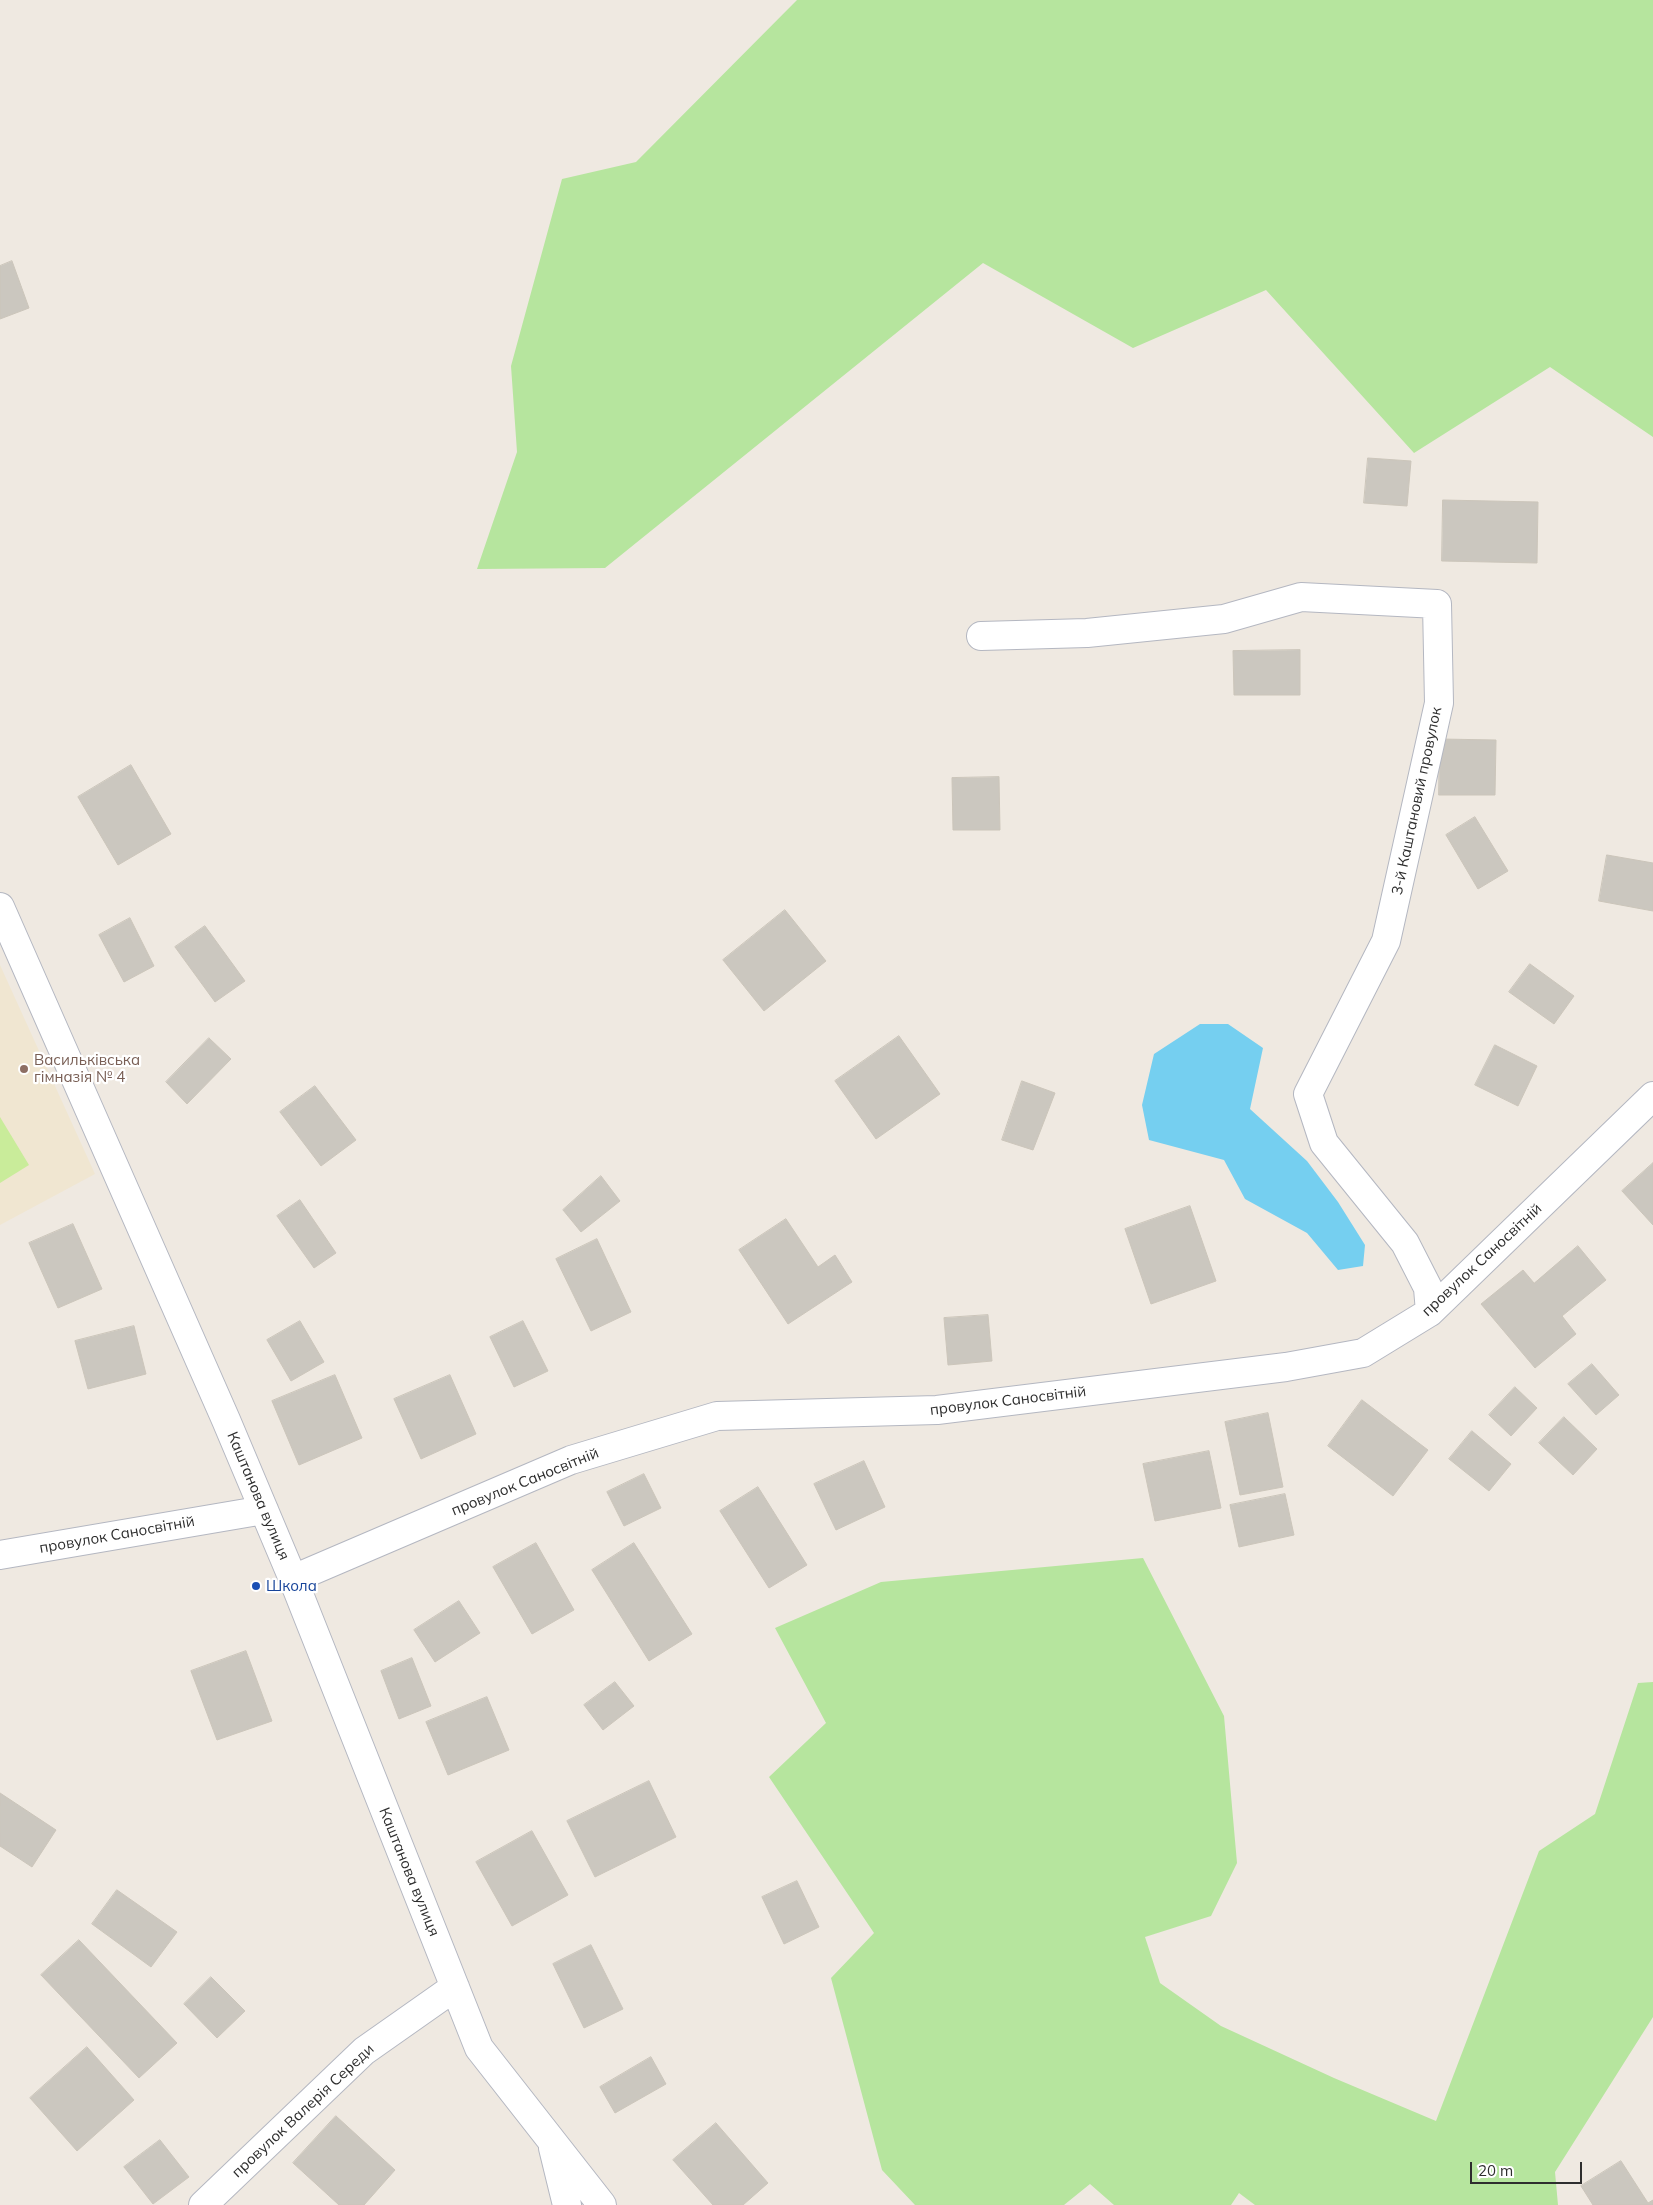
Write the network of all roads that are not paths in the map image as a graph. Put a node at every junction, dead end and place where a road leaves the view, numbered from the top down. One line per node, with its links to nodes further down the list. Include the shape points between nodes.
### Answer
1 (981, 636): 4 (street, 3-й Каштановий провулок, via 1088,633 1224,619 1301,597 1437,604 1439,703 1386,941 1308,1094 1324,1143 1405,1242 1428,1288)
2 (0, 906): 5 (street, Каштанова вулиця)
3 (1653, 1096): 4 (street, провулок Саносвітній)
4 (1430, 1312): 7 (street, провулок Саносвітній, via 1362,1353 1286,1367 936,1410 717,1416 571,1460)
5 (264, 1510): 6 (street, провулок Саносвітній); 7 (street, Каштанова вулиця)
6 (0, 1555)
7 (293, 1578): 8 (street, Каштанова вулиця)
8 (454, 1987): 9 (street, Каштанова вулиця, via 479,2048); 10 (street, провулок Валерія Середи, via 364,2051)
9 (551, 2139): 11 (street); 12 (street, Каштанова вулиця)
10 (203, 2205)
11 (567, 2205)
12 (602, 2205)

